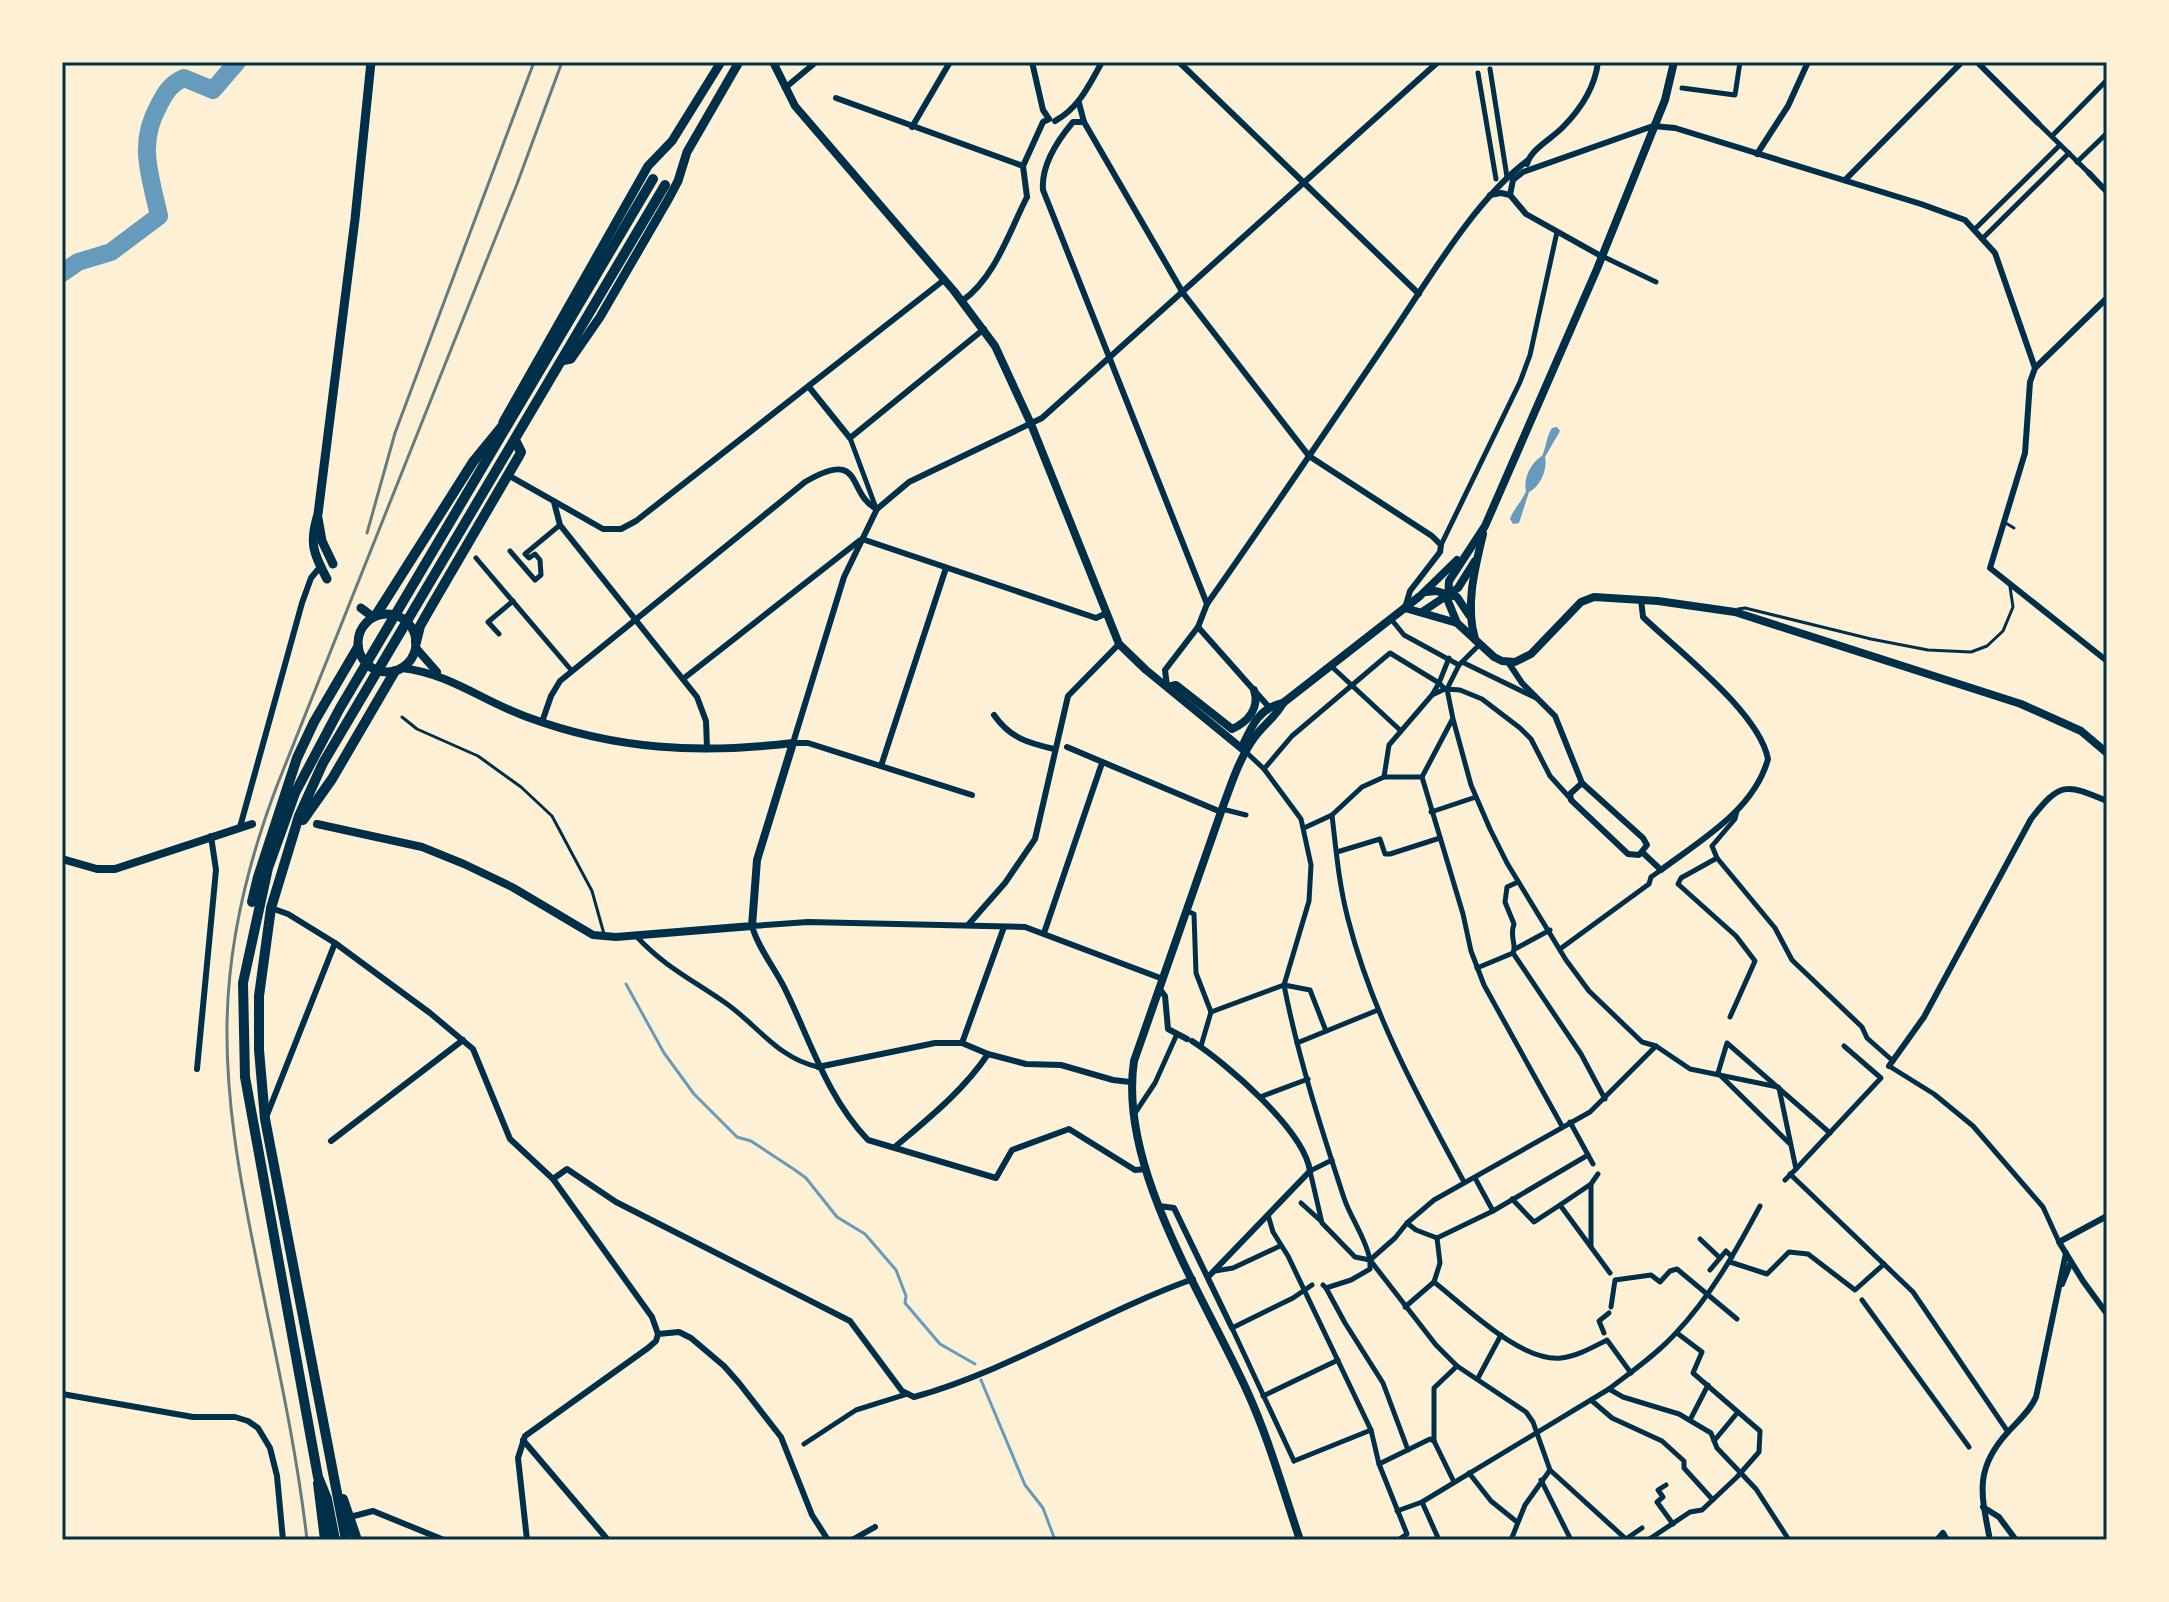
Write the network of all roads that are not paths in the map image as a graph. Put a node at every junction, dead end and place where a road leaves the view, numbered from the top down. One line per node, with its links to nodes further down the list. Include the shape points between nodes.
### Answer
1 (371, 62): 75 (main road)
2 (721, 62): 68 (main road, via 672,141 648,166)
3 (739, 62): 63 (main road, via 600,317 571,359)
4 (772, 62): 21 (street)
5 (816, 62): 21 (street)
6 (950, 62): 28 (street)
7 (1032, 62): 24 (street, via 1043,110)
8 (1102, 62): 23 (street)
9 (1179, 62): 44 (street)
10 (1438, 62): 44 (street)
11 (1598, 62): 35 (street, via 1586,97)
12 (1674, 62): 27 (street)
13 (1740, 62): 20 (street, via 1735,95)
14 (1808, 62): 34 (street)
15 (1962, 62): 43 (street)
16 (1977, 62): 26 (street)
17 (1490, 69): 40 (street)
18 (1478, 73): 42 (street)
19 (2107, 80): 31 (street)
20 (1682, 88)
21 (784, 89): 54 (street)
22 (836, 98): 28 (street)
23 (1079, 103): 24 (street); 25 (street)
24 (1052, 120): 29 (street); 37 (street, via 1043,122)
25 (1084, 122): 29 (street, via 1073,122); 56 (street)
26 (2038, 123): 31 (street)
27 (1653, 126): 34 (street); 38 (street); 53 (street)
28 (912, 127): 37 (street)
29 (1065, 131): 46 (street, via 1043,171)
30 (2107, 133): 36 (street)
31 (2052, 136): 32 (street)
32 (2060, 145): 33 (street); 52 (street)
33 (2069, 153): 36 (street); 52 (street)
34 (1757, 154): 43 (street)
35 (1527, 161): 38 (street); 40 (street)
36 (2077, 162): 39 (street)
37 (1023, 166): 50 (street)
38 (1531, 170): 49 (street, via 1513,180)
39 (2089, 173): 47 (street)
40 (1507, 177): 48 (street)
41 (653, 179): 66 (highway)
42 (1496, 179)
43 (1845, 180): 52 (street, via 1953,214)
44 (1304, 182): 56 (street); 57 (street)
45 (665, 185): 63 (highway)
46 (1043, 190): 50 (street); 62 (street)
47 (2107, 192)
48 (1490, 195): 49 (street); 57 (street)
49 (1510, 195): 51 (street, via 1526,214)
50 (1027, 197): 59 (street, via 988,274)
51 (1557, 232): 53 (street); 82 (street, via 1520,382)
52 (1979, 234): 64 (street, via 1998,261)
53 (1601, 256): 55 (street); 78 (street)
54 (944, 280): 59 (street); 65 (street)
55 (1656, 282)
56 (1183, 293): 62 (street); 71 (street)
57 (1419, 294): 71 (street)
58 (2107, 298): 64 (street)
59 (962, 301): 61 (street)
60 (2097, 319): 64 (street, via 2088,320)
61 (984, 329): 67 (street); 69 (street)
62 (1110, 357): 67 (street); 97 (street)
63 (561, 361): 70 (highway)
64 (2035, 368): 76 (street, via 2025,453)
65 (809, 387): 69 (street); 73 (street, via 621,529 603,529)
66 (520, 407): 68 (highway); 98 (highway)
67 (1031, 424): 74 (street, via 909,482); 103 (street)
68 (499, 428): 98 (highway); 104 (highway)
69 (850, 438): 74 (street)
70 (515, 440): 72 (highway, via 521,452); 165 (highway, via 350,715)
71 (1309, 456): 82 (street); 97 (street)
72 (508, 475): 73 (street); 115 (highway, via 420,626)
73 (554, 502): 77 (street)
74 (877, 509): 80 (street); 106 (street, via 847,472 815,476)
75 (318, 514): 87 (main road); 88 (main road, via 311,535)
76 (2004, 522): 79 (lane); 92 (street, via 1990,566)
77 (560, 525): 83 (street, via 525,554 540,560 541,575 535,580); 106 (street)
78 (1485, 526): 81 (street); 86 (street)
79 (2014, 528)
80 (862, 539): 85 (street); 89 (street); 90 (street)
81 (1475, 543): 93 (street); 94 (street, via 1449,581)
82 (1441, 545): 100 (street, via 1410,591)
83 (510, 551)
84 (476, 558): 96 (street)
85 (837, 558): 89 (street); 125 (street)
86 (1477, 558): 94 (street); 105 (street)
87 (333, 564)
88 (320, 567): 91 (main road); 163 (street, via 294,628)
89 (848, 567): 141 (street)
90 (946, 568): 103 (street, via 1096,618); 147 (street)
91 (327, 579)
92 (2009, 583): 101 (lane, via 2013,607 2003,631 1971,652 1885,642 1745,608); 118 (street)
93 (1425, 592): 94 (street); 100 (street)
94 (1449, 595): 102 (street); 105 (street, via 1462,601); 109 (street)
95 (1641, 599): 101 (street); 119 (street, via 1584,600 1531,654); 157 (street, via 1643,617 1731,700 1766,751 1767,762)
96 (513, 601): 112 (street, via 488,622); 123 (street)
97 (1207, 604): 110 (street)
98 (402, 605): 187 (highway, via 295,793 268,868)
99 (361, 608): 104 (main road)
100 (1405, 608): 102 (street); 107 (street)
101 (1729, 611): 143 (street, via 2021,704 2066,722)
102 (1422, 612): 109 (street)
103 (1107, 613): 114 (street)
104 (375, 616): 111 (main road); 115 (main road, via 403,618 413,628)
105 (1470, 616): 113 (street)
106 (635, 619): 123 (street); 125 (street)
107 (1391, 619): 117 (street, via 1404,635); 121 (street)
108 (353, 622): 111 (main road)
109 (1457, 623): 113 (street)
110 (1198, 627): 127 (street, via 1165,670); 130 (street)
111 (359, 634): 116 (main road)
112 (499, 634)
113 (1478, 642): 119 (street); 120 (street)
114 (1119, 644): 127 (street); 145 (street, via 1068,696)
115 (416, 645): 122 (main road, via 410,661); 124 (street)
116 (358, 647): 122 (main road, via 371,667); 187 (highway, via 297,758 258,877 246,933)
117 (1449, 658): 120 (street); 126 (street)
118 (2107, 661)
119 (1508, 662): 132 (street)
120 (1460, 663): 129 (street); 132 (street)
121 (1331, 666): 128 (street); 133 (street)
122 (399, 669): 124 (street); 165 (highway)
123 (572, 671): 138 (street, via 554,689)
124 (441, 675): 138 (street)
125 (683, 679): 144 (street, via 704,714)
126 (1439, 683): 128 (street, via 1390,653); 129 (street); 131 (street)
127 (1167, 686): 130 (street, via 1176,685 1232,729 1255,708); 140 (street)
128 (1351, 688): 139 (street); 148 (street, via 1292,736)
129 (1446, 689): 131 (street); 137 (street); 154 (street, via 1482,699 1520,728)
130 (1254, 690): 134 (street)
131 (1432, 695): 139 (street)
132 (1544, 702): 151 (street, via 1555,716)
133 (1283, 703): 134 (street); 140 (street)
134 (1268, 706): 140 (street); 140 (street, via 1267,716)
135 (994, 715): 145 (street, via 1006,732)
136 (402, 717): 182 (lane, via 478,756 552,816 592,891)
137 (1453, 719): 150 (street); 153 (street)
138 (542, 722): 144 (street, via 594,739)
139 (1401, 731): 149 (street, via 1389,745)
140 (1247, 742): 148 (street); 156 (street)
141 (793, 743): 144 (street); 147 (street); 177 (street, via 757,860)
142 (1067, 747): 146 (street)
143 (2105, 747)
144 (707, 748)
145 (1054, 749): 176 (street, via 1035,839)
146 (1102, 763): 156 (street); 180 (street)
147 (881, 766): 152 (street)
148 (1264, 769): 164 (street)
149 (1384, 777): 150 (street); 160 (street, via 1362,787)
150 (1422, 777): 158 (street)
151 (1582, 783): 154 (street); 169 (street, via 1643,838 1647,845)
152 (972, 795)
153 (1476, 797): 158 (street); 173 (street)
154 (1569, 797): 169 (street, via 1628,854 1636,857)
155 (2107, 801): 202 (street, via 2071,787 2054,793 2031,819 1924,1017)
156 (1221, 810): 159 (street); 175 (street)
157 (1737, 811): 170 (street, via 1712,846); 172 (street)
158 (1431, 812): 167 (street)
159 (1246, 815)
160 (1332, 815): 164 (street); 168 (street)
161 (252, 824): 163 (street)
162 (317, 824): 182 (street, via 422,847 492,877)
163 (240, 827): 166 (street)
164 (1304, 828): 189 (street, via 1311,865 1309,901)
165 (294, 830): 174 (highway)
166 (211, 836): 171 (street, via 115,869); 204 (street, via 216,870)
167 (1440, 838): 168 (street, via 1390,854 1385,854 1380,839); 186 (street)
168 (1336, 852): 190 (street, via 1347,918)
169 (1642, 852): 172 (street)
170 (1717, 858): 192 (street, via 1678,884 1736,936 1755,961); 202 (street, via 1775,928 1792,960 1862,1027)
171 (62, 859)
172 (1661, 870): 184 (street)
173 (1518, 882): 179 (street); 185 (street, via 1507,887 1505,902 1514,924)
174 (271, 908): 183 (street); 212 (highway, via 258,1018)
175 (1186, 911): 188 (street); 191 (street, via 1194,914 1196,973)
176 (968, 925): 177 (street); 178 (street)
177 (752, 926): 181 (street); 203 (street, via 808,1035)
178 (1004, 927): 180 (street); 196 (street)
179 (1550, 930): 184 (street); 185 (street)
180 (1044, 933): 188 (street)
181 (636, 936): 182 (street); 203 (street, via 659,960 728,1005 779,1051)
182 (604, 938)
183 (335, 943): 195 (street); 212 (street)
184 (1560, 949): 199 (street, via 1589,991 1642,1042)
185 (1514, 951): 186 (street); 210 (street)
186 (1477, 968): 214 (street)
187 (243, 983): 296 (highway, via 245,1077)
188 (1161, 984): 194 (street, via 1168,1029); 207 (street)
189 (1284, 985): 191 (street); 193 (street, via 1310,990); 197 (street)
190 (1378, 1010): 193 (street); 230 (street, via 1408,1080)
191 (1211, 1012): 198 (street)
192 (1730, 1017)
193 (1326, 1031): 197 (street)
194 (1177, 1034): 198 (street); 211 (street)
195 (463, 1040): 216 (street); 228 (street, via 473,1049 510,1139)
196 (962, 1043): 201 (street); 203 (street, via 935,1043)
197 (1297, 1043): 206 (street)
198 (1201, 1046): 209 (street)
199 (1656, 1046): 205 (street, via 1690,1069); 210 (street)
200 (1844, 1046): 215 (street, via 1881,1078)
201 (988, 1054): 207 (street); 218 (street, via 976,1073)
202 (1891, 1063): 244 (street, via 1973,1126 2043,1207)
203 (818, 1067): 218 (street, via 868,1140)
204 (197, 1069)
205 (1718, 1073): 208 (street); 208 (street, via 1727,1043); 217 (street)
206 (1308, 1079): 209 (street); 220 (street)
207 (1130, 1082): 211 (street)
208 (1778, 1087): 215 (street); 217 (street)
209 (1260, 1097): 224 (street)
210 (1605, 1099): 213 (street)
211 (1133, 1117): 222 (street)
212 (265, 1119): 300 (highway)
213 (1570, 1122): 214 (street); 219 (street)
214 (1562, 1126): 227 (street)
215 (1830, 1133): 223 (street)
216 (331, 1141)
217 (1789, 1143): 223 (street)
218 (896, 1146): 222 (street, via 996,1178 1012,1150 1069,1129 1135,1170)
219 (1588, 1155): 221 (street); 232 (street)
220 (1332, 1160): 224 (street); 248 (street)
221 (1593, 1164)
222 (1146, 1169): 235 (street)
223 (1796, 1169): 226 (street)
224 (1310, 1171): 238 (street); 240 (street)
225 (1598, 1174): 231 (street)
226 (1790, 1174): 229 (street); 250 (street)
227 (1475, 1178): 230 (street); 237 (street)
228 (553, 1179): 268 (street, via 652,1317); 278 (street, via 567,1169 616,1202 850,1321)
229 (1785, 1180)
230 (1464, 1182): 241 (street)
231 (1591, 1184): 234 (street); 246 (street)
232 (1512, 1199): 234 (street, via 1534,1222); 237 (street)
233 (1301, 1203): 240 (street)
234 (1560, 1205): 246 (street)
235 (1159, 1206): 253 (street, via 1174,1208); 254 (street)
236 (1760, 1206): 251 (street)
237 (1493, 1211): 242 (street)
238 (1268, 1215): 245 (street); 253 (street)
239 (2107, 1216): 244 (street)
240 (1322, 1223): 248 (street, via 1355,1257)
241 (1407, 1223): 242 (street); 248 (street)
242 (1437, 1238): 257 (street, via 1440,1263)
243 (1700, 1239): 251 (street)
244 (2059, 1242): 247 (street)
245 (1280, 1246): 253 (street); 260 (street)
246 (1591, 1248): 252 (street)
247 (2066, 1253): 249 (street); 259 (street)
248 (1370, 1260): 263 (street); 291 (street, via 1370,1269 1325,1287 1383,1383)
249 (2071, 1262): 255 (street); 256 (street)
250 (1884, 1264): 251 (street, via 1856,1292 1808,1254 1789,1252 1767,1274); 284 (street, via 1913,1292)
251 (1723, 1265): 261 (street)
252 (1610, 1273)
253 (1211, 1274): 266 (street)
254 (1193, 1279): 278 (street, via 958,1385 914,1397); 322 (street, via 1250,1398)
255 (2066, 1279): 256 (street); 259 (street)
256 (2083, 1281): 264 (street)
257 (1434, 1282): 263 (street); 269 (street)
258 (1312, 1285): 260 (street)
259 (2060, 1287): 284 (street, via 2033,1405)
260 (1304, 1291): 266 (street); 271 (street)
261 (1709, 1294): 265 (street); 267 (street); 270 (street, via 1677,1269 1660,1282 1651,1275 1615,1280 1610,1310 1599,1321)
262 (1862, 1300): 290 (street)
263 (1405, 1307): 272 (street)
264 (2107, 1314)
265 (1737, 1319)
266 (1232, 1328): 279 (street)
267 (1677, 1333): 273 (street); 275 (street, via 1702,1352 1693,1373)
268 (658, 1334): 286 (street, via 648,1348); 320 (street, via 679,1332 691,1338 739,1383 781,1437 807,1504)
269 (1501, 1335): 270 (street, via 1558,1358 1574,1356); 274 (street)
270 (1605, 1336): 273 (street)
271 (1338, 1360): 279 (street); 283 (street)
272 (1457, 1366): 274 (street); 287 (street, via 1434,1388)
273 (1631, 1373): 276 (street)
274 (1478, 1378): 285 (street, via 1526,1412)
275 (1708, 1385): 281 (street); 282 (street)
276 (1609, 1389): 280 (street); 282 (street)
277 (62, 1394): 311 (street, via 248,1421 270,1448)
278 (908, 1394): 289 (street, via 856,1410)
279 (1263, 1396): 283 (street, via 1293,1462)
280 (1591, 1400): 285 (street); 301 (street, via 1612,1418 1662,1441)
281 (1738, 1412): 288 (street); 295 (street, via 1760,1431 1759,1450)
282 (1690, 1420): 288 (street, via 1711,1433)
283 (1371, 1430): 292 (street)
284 (2008, 1432): 303 (street, via 1985,1466)
285 (1538, 1433): 293 (street); 294 (street)
286 (523, 1440): 318 (street, via 518,1458); 319 (street)
287 (1434, 1441): 291 (street); 298 (street)
288 (1714, 1441): 295 (street)
289 (804, 1444)
290 (1969, 1447)
291 (1408, 1450): 292 (street)
292 (1379, 1464): 304 (street)
293 (1550, 1470): 297 (street); 327 (street)
294 (1469, 1473): 298 (street); 306 (street)
295 (1739, 1475): 301 (street); 329 (street, via 1756,1489)
296 (318, 1477): 312 (highway); 313 (highway)
297 (1541, 1480): 306 (street); 326 (street)
298 (1451, 1485): 302 (street)
299 (1666, 1485): 307 (street, via 1658,1490 1663,1497 1657,1502)
300 (339, 1495): 305 (highway); 314 (highway)
301 (1713, 1500): 307 (street)
302 (1422, 1502): 304 (street); 324 (street)
303 (1983, 1507): 331 (street); 332 (street, via 1999,1517)
304 (1397, 1511): 323 (street, via 1407,1534)
305 (350, 1517): 315 (highway); 316 (street); 317 (street, via 373,1511)
306 (1517, 1522): 325 (street)
307 (1673, 1524): 328 (street)
308 (875, 1527): 321 (street)
309 (1642, 1528): 327 (street)
310 (1945, 1537): 330 (street)
311 (283, 1540)
312 (325, 1540)
313 (335, 1540)
314 (346, 1540)
315 (357, 1540)
316 (363, 1540)
317 (444, 1540)
318 (527, 1540)
319 (608, 1540)
320 (828, 1540)
321 (852, 1540)
322 (1300, 1540)
323 (1398, 1540)
324 (1439, 1540)
325 (1511, 1540)
326 (1571, 1540)
327 (1627, 1540)
328 (1648, 1540)
329 (1789, 1540)
330 (1937, 1540)
331 (1990, 1540)
332 (2016, 1540)

